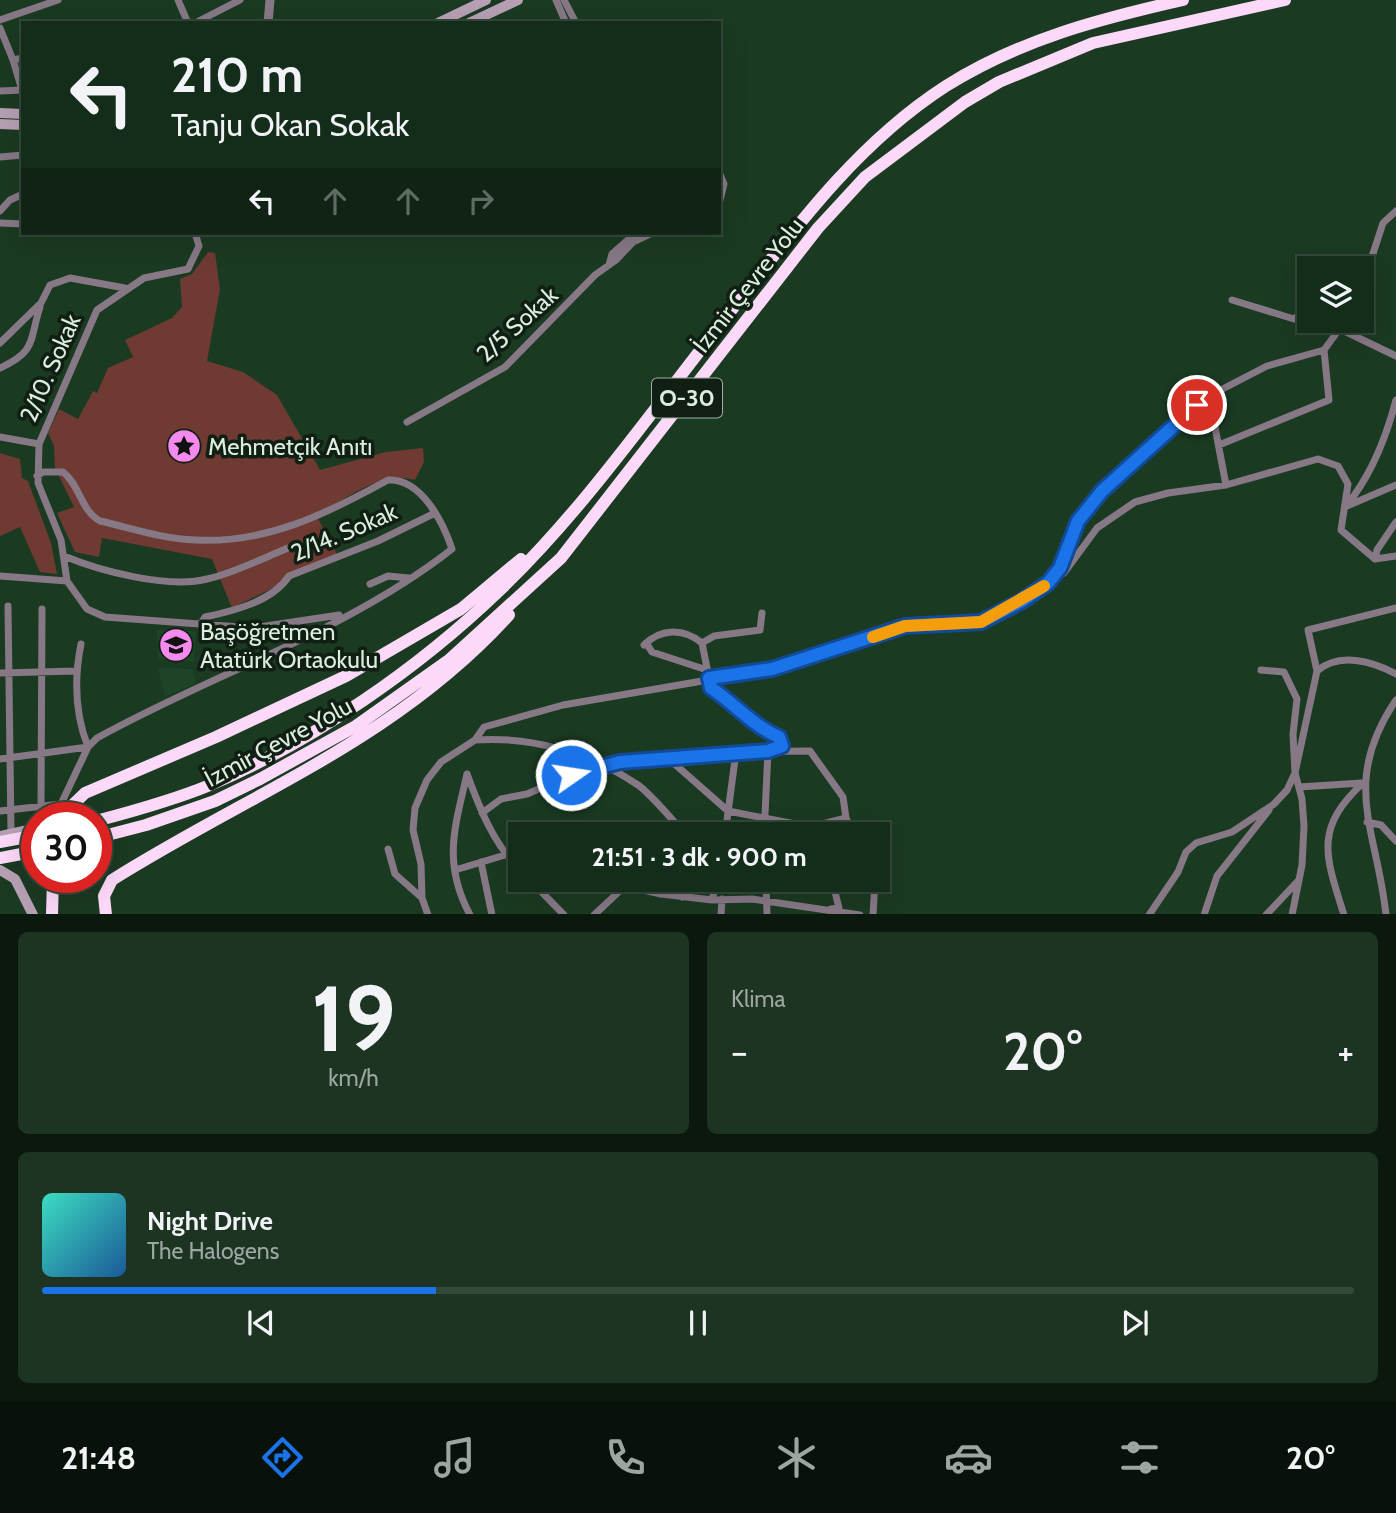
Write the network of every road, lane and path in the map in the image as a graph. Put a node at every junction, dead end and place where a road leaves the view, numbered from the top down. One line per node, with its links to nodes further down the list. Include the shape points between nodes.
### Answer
1 (58, 0): 11 (street)
2 (178, 0): 12 (street)
3 (240, 0): 13 (street)
4 (270, 0): 14 (street)
5 (486, 0): 15 (main road)
6 (518, 0): 16 (main road)
7 (556, 0): 17 (street)
8 (564, 0): 18 (street)
9 (1183, 0): 65 (highway, İzmir Çevre Yolu / O-30, via 1045,36 946,87 888,131 808,213 590,492)
10 (1285, 0): 69 (highway, İzmir Çevre Yolu / O-30, via 1093,43 999,82 913,139 865,177 818,228)
11 (0, 20)
12 (187, 21)
13 (199, 21)
14 (268, 21)
15 (442, 21)
16 (473, 21)
17 (565, 21)
18 (575, 21)
19 (0, 28): 21 (street)
20 (21, 58): 21 (street)
21 (13, 60): 22 (street)
22 (21, 84)
23 (21, 90): 24 (street)
24 (0, 91)
25 (0, 113): 26 (main road)
26 (21, 114)
27 (0, 124): 28 (main road)
28 (21, 125)
29 (21, 155): 30 (street)
30 (0, 157)
31 (721, 177): 33 (street)
32 (21, 195): 34 (street)
33 (721, 196)
34 (0, 211)
35 (1396, 211): 41 (street, via 1383,223)
36 (0, 223): 37 (street)
37 (21, 224)
38 (196, 235): 43 (street, 2/10. Sokak, via 199,246 188,269 144,278)
39 (634, 235): 42 (street, 2/5 Sokak, via 612,254)
40 (648, 235): 42 (street, 2/5 Sokak, via 633,242)
41 (1372, 256)
42 (609, 265): 55 (street, 2/5 Sokak, via 505,367)
43 (125, 288): 45 (street, via 70,278 50,285); 57 (street, 2/10. Sokak, via 91,319)
44 (1232, 300): 46 (street)
45 (41, 303): 49 (street); 52 (street, via 31,348)
46 (1297, 317)
47 (1339, 333): 50 (street)
48 (1348, 333): 51 (street)
49 (0, 343)
50 (1324, 350): 53 (street, via 1267,366); 58 (street, via 1329,400)
51 (1396, 356)
52 (0, 368)
53 (1209, 396): 58 (street); 74 (street, via 1102,491 1078,521 1060,568)
54 (1396, 400): 62 (street, via 1384,442 1359,491)
55 (407, 422)
56 (0, 437): 57 (street)
57 (39, 444): 59 (street, 2/10. Sokak)
58 (1219, 445): 60 (street)
59 (37, 476): 63 (street, via 64,472 100,521 194,540 269,533 327,513 388,480 411,484); 67 (street)
60 (1226, 485): 62 (street, via 1318,459 1338,466 1348,484); 74 (street, via 1135,502 1097,528 1064,573)
61 (1396, 485): 62 (street)
62 (1346, 506): 70 (street, via 1341,530)
63 (435, 513): 72 (street, via 452,549); 81 (street, 2/14. Sokak, via 289,576 281,589 205,617)
64 (1396, 522): 70 (street)
65 (549, 537): 106 (highway, via 461,609 410,641 282,707 85,793); 113 (highway, İzmir Çevre Yolu / O-30, via 460,627 367,696 290,745 210,785)
66 (288, 548): 67 (street, via 206,580 183,583 90,567)
67 (64, 556): 73 (street)
68 (1396, 556): 70 (street)
69 (561, 558): 125 (highway, İzmir Çevre Yolu / O-30, via 449,660 356,726 215,801); 157 (highway, via 490,637 413,704 321,763 112,880 104,896)
70 (1375, 559)
71 (0, 576): 73 (street)
72 (411, 578): 75 (street, via 388,576); 80 (street)
73 (67, 581): 81 (street, via 87,609 105,617)
74 (1048, 583): 89 (street, via 981,622 905,626 772,669)
75 (370, 584)
76 (8, 606): 88 (street)
77 (1396, 608): 86 (street, via 1308,630)
78 (42, 610): 87 (street)
79 (762, 613): 82 (street, via 760,630 714,636)
80 (347, 614): 81 (street, via 262,628); 93 (street, via 118,726)
81 (200, 625)
82 (702, 643): 89 (street); 89 (street, via 687,633 675,632 660,633 644,645 652,653)
83 (80, 644): 85 (street)
84 (1261, 670): 101 (street, via 1284,672 1297,699)
85 (76, 671): 87 (street); 93 (street, via 79,725)
86 (1317, 671): 90 (street, via 1327,662 1349,661 1374,663); 101 (street)
87 (40, 672): 88 (street); 94 (street)
88 (4, 673): 97 (street)
89 (708, 674): 92 (street, via 550,708 484,727); 95 (street, via 711,688 759,729 779,737 782,746)
90 (1396, 674)
91 (1396, 700): 102 (street, via 1374,739)
92 (475, 740): 100 (street, via 556,747); 149 (street, via 442,762 427,780 415,808 413,830)
93 (88, 747): 94 (street); 105 (street)
94 (43, 751): 97 (street); 104 (street)
95 (768, 751): 96 (street); 114 (street); 115 (street, via 810,751 842,797)
96 (736, 752): 99 (street); 111 (street)
97 (9, 757): 98 (street); 109 (street)
98 (0, 758)
99 (669, 759): 100 (street, via 620,762); 111 (street)
100 (603, 768): 112 (street, via 501,799); 116 (street, via 640,786)
101 (1295, 773): 103 (street); 107 (street)
102 (1363, 783): 103 (street); 122 (street); 170 (street, via 1333,820 1328,837 1328,867)
103 (1299, 787): 138 (street, via 1304,826)
104 (41, 802)
105 (62, 802)
106 (77, 802)
107 (1274, 804): 166 (street, via 1232,832 1196,843); 167 (street, via 1217,876)
108 (21, 809): 109 (street)
109 (9, 810): 110 (street); 124 (street)
110 (0, 811)
111 (728, 811): 114 (street); 117 (street)
112 (482, 813): 132 (street); 137 (street, via 467,774 451,837)
113 (112, 816)
114 (764, 817): 118 (street); 119 (street)
115 (846, 818): 120 (street); 121 (street)
116 (674, 822)
117 (727, 822)
118 (764, 822)
119 (788, 822)
120 (831, 822)
121 (848, 822)
122 (1367, 822): 128 (street, via 1381,825); 171 (street, via 1382,873)
123 (21, 831): 124 (main road)
124 (11, 833): 126 (main road)
125 (112, 833)
126 (0, 836)
127 (21, 838): 129 (highway)
128 (1396, 841)
129 (0, 842)
130 (388, 849): 149 (street, via 395,874)
131 (21, 854): 133 (highway)
132 (505, 855): 134 (street); 135 (street)
133 (0, 858)
134 (508, 858)
135 (481, 862): 137 (street); 160 (street)
136 (0, 870): 155 (main road, via 15,879)
137 (456, 870): 159 (street)
138 (1299, 880): 168 (street); 169 (street)
139 (541, 892): 154 (street)
140 (619, 892): 161 (street)
141 (656, 892): 148 (street)
142 (678, 892): 148 (street)
143 (714, 892): 151 (street)
144 (767, 892): 152 (street)
145 (835, 892): 153 (street, via 839,908)
146 (874, 892): 165 (street)
147 (53, 893): 156 (highway)
148 (682, 897): 151 (street)
149 (422, 898): 158 (street)
150 (722, 899): 151 (street); 152 (street); 162 (street)
151 (712, 900)
152 (767, 902): 153 (street); 163 (street)
153 (824, 912): 164 (street)
154 (559, 913)
155 (32, 914)
156 (52, 914)
157 (106, 914)
158 (428, 914)
159 (470, 914)
160 (492, 914)
161 (595, 914)
162 (721, 914)
163 (767, 914)
164 (848, 914)
165 (873, 914)
166 (1150, 914)
167 (1205, 914)
168 (1267, 914)
169 (1292, 914)
170 (1344, 914)
171 (1386, 914)

